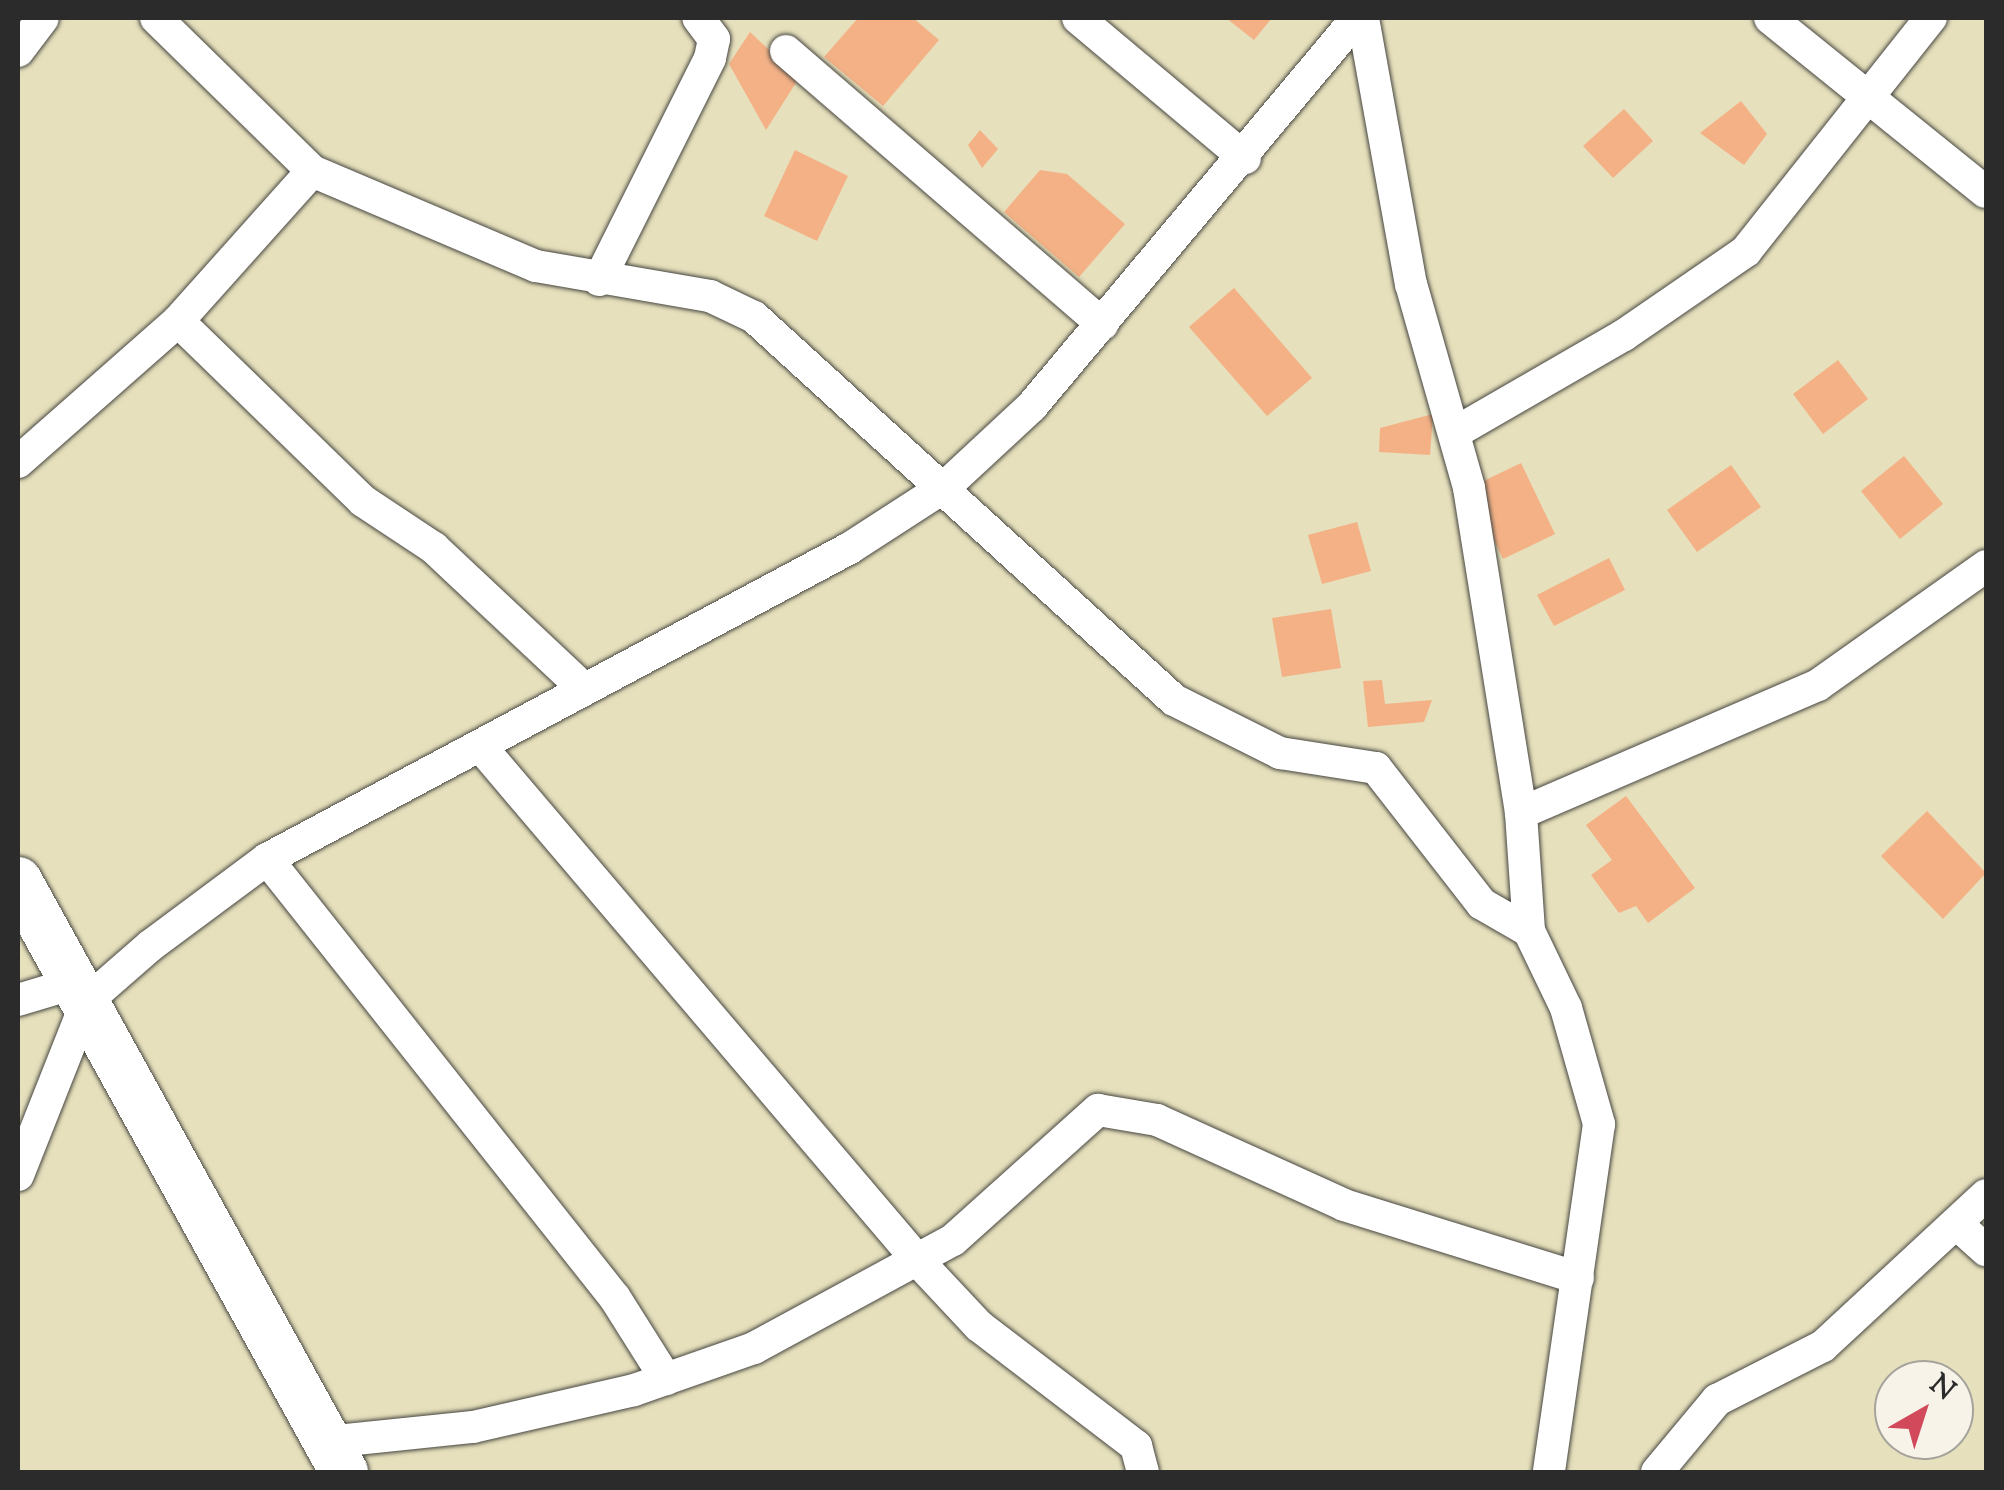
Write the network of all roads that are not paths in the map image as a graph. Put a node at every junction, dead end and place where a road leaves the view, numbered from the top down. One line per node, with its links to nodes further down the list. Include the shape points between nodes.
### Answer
1 (43, 18): 8 (street)
2 (156, 18): 12 (street)
3 (698, 18): 14 (street, via 714,38 710,58)
4 (1078, 18): 11 (street)
5 (1360, 18): 11 (street); 17 (street, via 1411,284)
6 (1770, 18): 10 (street)
7 (1931, 18): 10 (street)
8 (18, 51)
9 (786, 51): 16 (street)
10 (1862, 98): 13 (street); 17 (street, via 1746,251)
11 (1246, 158): 16 (street)
12 (312, 171): 14 (street, via 536,266); 15 (street)
13 (1986, 192)
14 (599, 280): 19 (street, via 710,296 754,317)
15 (178, 321): 18 (street); 21 (street, via 363,501 434,548)
16 (1102, 324): 19 (street)
17 (1456, 432): 23 (street)
18 (18, 462)
19 (946, 486): 21 (street, via 850,548); 26 (street, via 1174,700 1280,753 1376,768 1482,904)
20 (1986, 566): 23 (street, via 1818,685)
21 (584, 689): 22 (street)
22 (481, 747): 24 (street); 33 (street)
23 (1522, 813): 26 (street)
24 (266, 859): 27 (street); 35 (street, via 615,1298)
25 (18, 880): 27 (street)
26 (1529, 932): 34 (street, via 1566,1008 1599,1124)
27 (79, 992): 28 (street); 29 (street); 36 (street)
28 (18, 1000)
29 (18, 1174)
30 (1986, 1195): 31 (street)
31 (1958, 1226): 32 (street); 39 (street, via 1823,1346 1718,1400)
32 (1986, 1250)
33 (920, 1263): 34 (street, via 985,1217 1076,1123 1110,1110 1196,1135 1344,1205); 35 (street, via 826,1316); 37 (street, via 979,1326 1136,1446)
34 (1578, 1278): 38 (street)
35 (666, 1379): 36 (street)
36 (336, 1457)
37 (1143, 1472)
38 (1550, 1472)
39 (1656, 1472)

